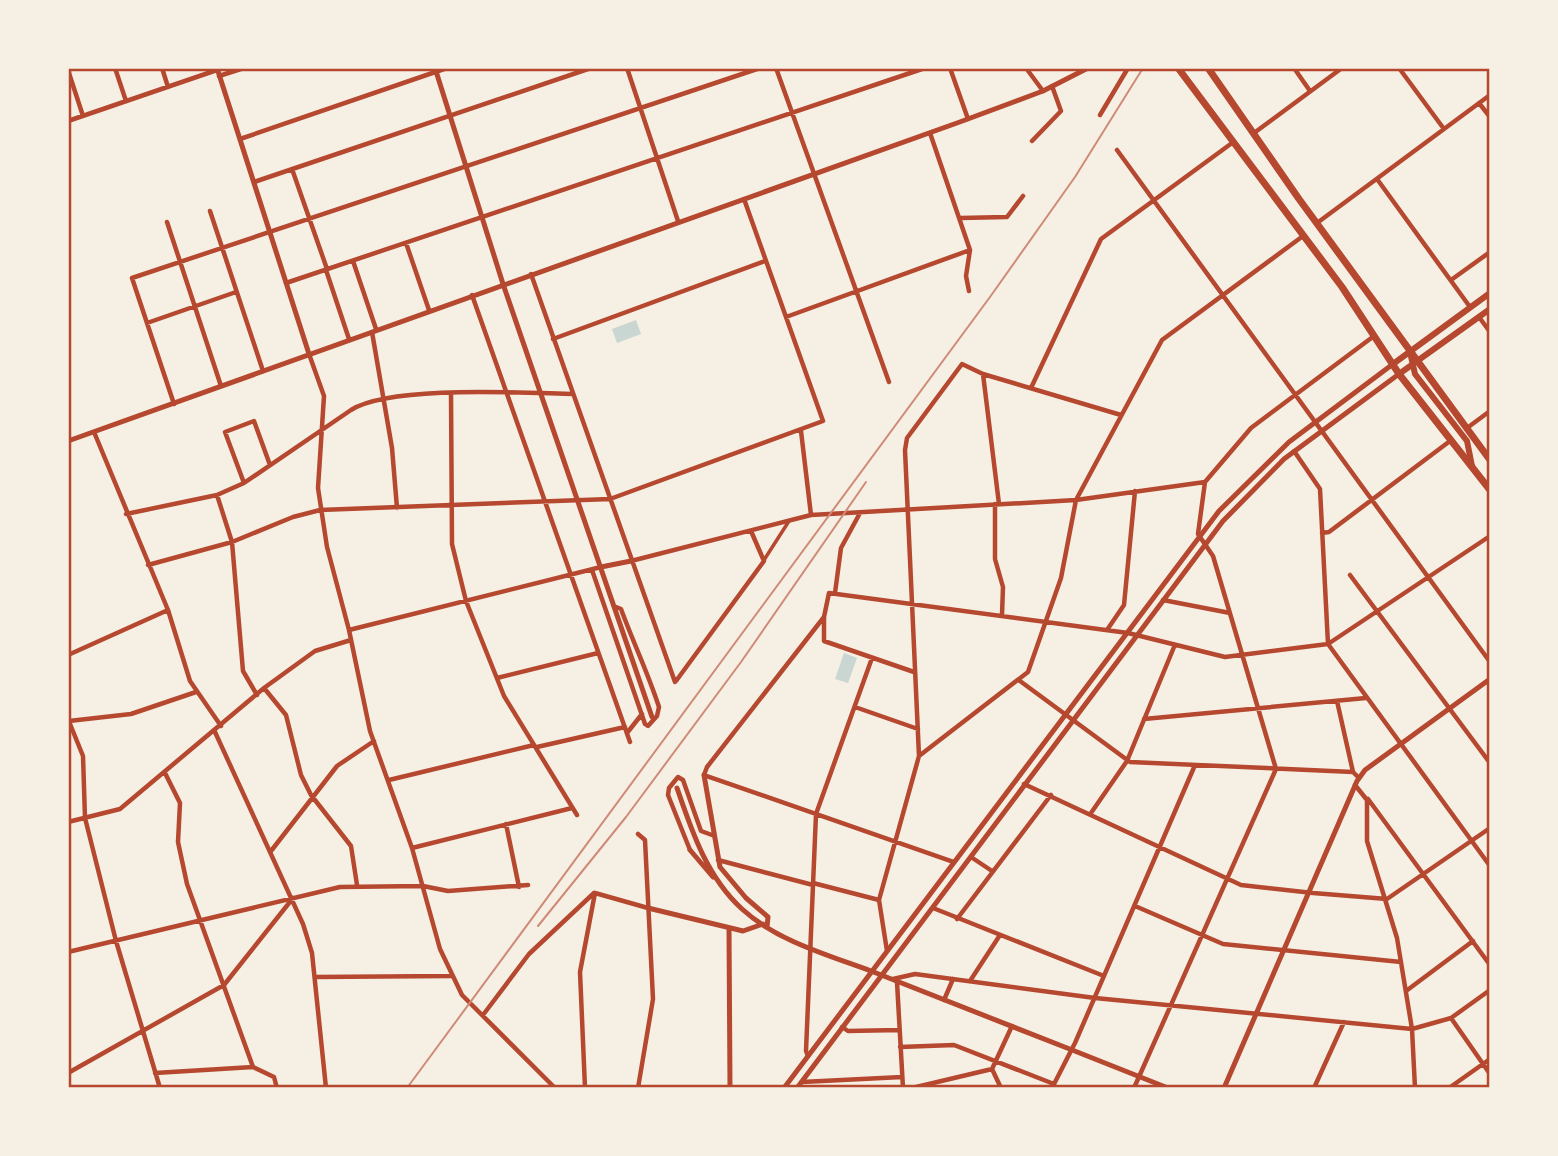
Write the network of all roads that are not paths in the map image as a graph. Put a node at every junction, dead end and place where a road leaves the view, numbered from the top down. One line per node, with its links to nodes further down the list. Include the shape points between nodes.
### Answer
1 (115, 68): 29 (street)
2 (162, 68): 25 (street)
3 (244, 68): 22 (street)
4 (447, 68): 21 (street)
5 (591, 68): 35 (street)
6 (627, 68): 31 (street)
7 (760, 68): 31 (street)
8 (776, 68): 32 (street)
9 (925, 68): 32 (street)
10 (950, 68): 37 (street)
11 (1026, 68): 26 (street)
12 (1128, 68): 33 (street)
13 (1178, 68): 23 (highway)
14 (1185, 68): 23 (highway)
15 (1208, 68): 41 (highway)
16 (1294, 68): 27 (street)
17 (1342, 68): 27 (street)
18 (1399, 68): 39 (street)
19 (1085, 69): 24 (street)
20 (68, 70): 34 (street)
21 (436, 70): 35 (street); 42 (street)
22 (218, 72): 25 (street); 42 (street)
23 (1185, 80): 44 (highway)
24 (1052, 86): 26 (street); 43 (street, via 1061,111)
25 (168, 87): 29 (street)
26 (1043, 91): 37 (street)
27 (1310, 91): 41 (street)
28 (1490, 95): 30 (street)
29 (126, 102): 34 (street)
30 (1479, 103): 36 (street); 39 (street)
31 (640, 108): 46 (street); 47 (street)
32 (792, 114): 46 (street); 49 (street)
33 (1100, 115)
34 (83, 116): 38 (street)
35 (450, 116): 47 (street); 48 (street)
36 (1490, 117)
37 (968, 119): 40 (street)
38 (68, 121)
39 (1444, 129): 50 (street)
40 (930, 133): 49 (street); 57 (street)
41 (1254, 133): 61 (highway)
42 (239, 139): 51 (street)
43 (1032, 141)
44 (1231, 143): 54 (street); 63 (highway)
45 (1117, 150): 54 (street)
46 (657, 159): 56 (street); 59 (street)
47 (467, 167): 56 (street); 58 (street)
48 (292, 169): 51 (street); 58 (street)
49 (813, 174): 53 (street); 76 (street)
50 (1377, 180): 61 (street); 73 (street)
51 (253, 182): 62 (street)
52 (1023, 196): 57 (street, via 1007,217)
53 (744, 199): 59 (street); 69 (street)
54 (1154, 202): 81 (street); 103 (street, via 1101,239)
55 (210, 211): 65 (street)
56 (483, 218): 64 (street); 75 (street)
57 (960, 218): 66 (street)
58 (310, 219): 62 (street); 71 (street)
59 (678, 221): 72 (street)
60 (167, 222): 70 (street)
61 (1317, 223): 94 (highway)
62 (269, 232): 65 (street); 74 (street)
63 (1303, 236): 81 (street); 91 (highway)
64 (406, 243): 68 (street); 85 (street)
65 (222, 248): 70 (street); 78 (street)
66 (970, 250): 76 (street); 77 (street)
67 (1490, 252): 73 (street)
68 (353, 261): 71 (street); 89 (street)
69 (765, 261): 86 (street); 93 (street)
70 (181, 262): 82 (street); 88 (street, via 132,278)
71 (326, 269): 74 (street); 92 (street)
72 (531, 274): 75 (street); 93 (street)
73 (1450, 281): 83 (street)
74 (286, 283): 95 (street)
75 (503, 284): 80 (street); 106 (street)
76 (856, 291): 86 (street); 101 (street)
77 (969, 291)
78 (236, 292): 82 (street); 98 (street)
79 (1490, 293): 83 (main road)
80 (472, 295): 85 (street); 105 (street)
81 (1221, 296): 108 (street); 112 (street, via 1162,340)
82 (195, 307): 88 (street); 102 (street)
83 (1470, 307): 94 (main road)
84 (1490, 309): 87 (main road)
85 (429, 310): 89 (street)
86 (786, 317): 116 (street, via 823,421)
87 (1479, 317): 90 (street); 96 (main road)
88 (146, 323): 110 (street)
89 (374, 330): 92 (street); 109 (street)
90 (1490, 332)
91 (1374, 336): 97 (highway); 108 (street)
92 (349, 339): 95 (street)
93 (553, 339): 107 (street)
94 (1409, 350): 96 (highway); 97 (main road)
95 (309, 354): 98 (street); 115 (street, via 324,396)
96 (1415, 363): 100 (main road); 114 (highway); 124 (main road, via 1415,374 1467,441)
97 (1393, 364): 100 (highway); 113 (street)
98 (263, 371): 102 (street)
99 (983, 374): 103 (street); 135 (street); 139 (street, via 959,366 907,438)
100 (1399, 374): 117 (street); 120 (highway)
101 (889, 382)
102 (222, 386): 110 (street)
103 (1031, 388): 112 (street)
104 (451, 393): 105 (street); 109 (street); 136 (street)
105 (506, 393): 106 (street); 134 (street)
106 (541, 393): 107 (street); 133 (street)
107 (573, 394): 130 (street)
108 (1294, 395): 113 (street); 125 (street, via 1251,428)
109 (384, 399): 115 (street, via 356,407); 137 (street)
110 (174, 404): 118 (street)
111 (1490, 411): 114 (street)
112 (1121, 415): 131 (street)
113 (1316, 424): 117 (street); 146 (street, via 1267,461)
114 (1466, 428): 122 (highway)
115 (321, 430): 123 (street); 138 (street)
116 (801, 430): 130 (street); 142 (street)
117 (1320, 431): 121 (street); 132 (street)
118 (94, 432): 119 (street); 141 (street)
119 (68, 441)
120 (1450, 441): 124 (highway); 132 (street)
121 (1294, 451): 145 (street, via 1320,489); 149 (street, via 1235,507)
122 (1490, 460)
123 (270, 465): 126 (street); 126 (street, via 254,421 225,432)
124 (1473, 467): 127 (highway)
125 (1205, 482): 128 (street); 146 (street)
126 (244, 483): 129 (street)
127 (1490, 490)
128 (1135, 491): 131 (street); 170 (street, via 1124,605)
129 (217, 495): 141 (street); 148 (street)
130 (610, 499): 133 (street); 150 (street)
131 (1076, 500): 135 (street); 168 (street, via 1063,569)
132 (1372, 500): 145 (street); 157 (street)
133 (578, 501): 134 (street); 153 (street)
134 (545, 502): 136 (street); 156 (street)
135 (997, 504): 139 (street); 166 (street, via 995,559 1003,587)
136 (452, 506): 137 (street); 160 (street, via 452,544)
137 (397, 508): 138 (street)
138 (320, 510): 148 (street); 169 (street)
139 (908, 510): 140 (street); 161 (street)
140 (860, 513): 142 (street); 158 (street, via 841,548)
141 (126, 514): 152 (street)
142 (811, 515): 143 (street)
143 (789, 521): 144 (street); 151 (street)
144 (751, 531): 150 (street); 151 (street)
145 (1322, 533): 174 (street)
146 (1199, 537): 149 (street); 171 (street)
147 (1490, 537): 157 (street)
148 (232, 542): 152 (street); 187 (street, via 243,671)
149 (1204, 545): 159 (street); 165 (street, via 1213,556)
150 (631, 561): 151 (street, via 675,682); 153 (street)
151 (764, 561)
152 (148, 565): 163 (street)
153 (601, 568): 154 (street); 162 (street)
154 (592, 570): 156 (street); 193 (street)
155 (1350, 575): 164 (street)
156 (570, 576): 160 (street); 176 (street)
157 (1428, 578): 164 (street); 180 (street)
158 (835, 593): 161 (street); 167 (street, via 828,595)
159 (1163, 600): 165 (street); 172 (street)
160 (466, 601): 169 (street); 182 (street)
161 (911, 603): 166 (street); 181 (street)
162 (616, 607): 193 (street, via 638,647 659,707 648,726); 195 (street)
163 (168, 610): 177 (street); 186 (street)
164 (1377, 611): 174 (street); 192 (street)
165 (1230, 613): 178 (street)
166 (1002, 614): 168 (street)
167 (824, 617): 179 (street, via 824,641); 215 (street, via 767,686)
168 (1047, 620): 170 (street); 184 (street, via 1030,668)
169 (349, 630): 173 (street)
170 (1107, 630): 171 (street)
171 (1128, 633): 172 (street); 194 (street)
172 (1136, 636): 175 (street); 198 (street)
173 (351, 640): 185 (street, via 315,651); 204 (street)
174 (1328, 644): 178 (street); 188 (street)
175 (1174, 646): 178 (street, via 1217,657); 196 (street)
176 (598, 653): 182 (street); 200 (street)
177 (68, 655)
178 (1243, 655): 191 (street)
179 (872, 658): 181 (street); 190 (street)
180 (1490, 662)
181 (914, 672): 201 (street)
182 (497, 678): 207 (street)
183 (1490, 679): 192 (street)
184 (1020, 681): 194 (street); 208 (street)
185 (264, 688): 187 (street); 223 (street, via 286,715 301,775)
186 (197, 692): 197 (street, via 131,714); 199 (street)
187 (257, 695): 199 (street)
188 (1366, 698): 189 (street); 206 (street)
189 (1337, 701): 191 (street); 213 (street)
190 (855, 707): 201 (street); 226 (street)
191 (1259, 708): 196 (street); 212 (street)
192 (1449, 708): 206 (street); 210 (street)
193 (642, 714): 203 (street)
194 (1065, 715): 198 (street); 242 (street)
195 (652, 717)
196 (1144, 719): 209 (street)
197 (68, 720): 228 (street, via 83,756)
198 (1072, 721): 209 (street); 218 (street)
199 (221, 726): 202 (street)
200 (625, 727): 203 (street); 207 (street)
201 (918, 729): 208 (street)
202 (215, 732): 214 (street); 239 (street)
203 (626, 734): 205 (street)
204 (374, 741): 217 (street); 223 (street, via 337,766)
205 (630, 742)
206 (1399, 744): 216 (street); 235 (street)
207 (536, 746): 217 (street); 224 (street)
208 (919, 756): 234 (street)
209 (1127, 761): 211 (street); 225 (street)
210 (1490, 763)
211 (1195, 765): 212 (street); 236 (street)
212 (1276, 769): 213 (street); 247 (street)
213 (1353, 772): 216 (street)
214 (165, 773): 228 (street, via 120,809); 263 (street, via 180,803 178,848)
215 (704, 775): 226 (street); 233 (street)
216 (1359, 778): 219 (street)
217 (389, 780): 237 (street)
218 (1024, 784): 221 (street); 240 (street)
219 (1355, 785): 222 (street); 255 (street)
220 (677, 788): 248 (street, via 693,837)
221 (1051, 795): 225 (street); 245 (street)
222 (1365, 796): 246 (street); 258 (street, via 1367,841)
223 (313, 799): 239 (street); 250 (street, via 351,846)
224 (572, 808): 227 (street); 230 (street)
225 (1091, 813): 236 (street)
226 (816, 814): 234 (street); 249 (street)
227 (576, 815)
228 (85, 818): 229 (street); 268 (street)
229 (68, 822)
230 (506, 824): 237 (street); 253 (street)
231 (1490, 828): 235 (street)
232 (638, 834): 260 (street, via 645,840)
233 (712, 835): 238 (street, via 701,831 678,777 668,795); 241 (street)
234 (895, 841): 242 (street); 257 (street)
235 (1471, 841): 243 (street); 246 (street)
236 (1160, 846): 247 (street); 259 (street)
237 (412, 848): 252 (street)
238 (690, 850): 248 (street)
239 (271, 851): 256 (street)
240 (971, 857): 244 (street); 245 (street)
241 (718, 860): 249 (street); 264 (street, via 730,881 768,916)
242 (954, 862): 244 (street); 271 (street)
243 (1490, 866)
244 (963, 867): 261 (street)
245 (992, 871): 262 (street)
246 (1424, 873): 258 (street); 269 (street)
247 (1226, 879): 255 (street, via 1245,886); 267 (street)
248 (720, 884): 264 (street, via 742,909)
249 (813, 884): 257 (street); 270 (street)
250 (357, 885): 252 (street); 256 (street)
251 (528, 885): 253 (street)
252 (423, 886): 253 (street, via 448,891); 277 (street)
253 (519, 887)
254 (595, 893): 260 (street); 291 (street, via 529,954); 320 (street, via 580,972)
255 (1309, 893): 258 (street); 272 (street)
256 (293, 898): 263 (street); 280 (street, via 312,953); 284 (street)
257 (879, 900): 271 (street)
258 (1384, 900): 274 (street)
259 (1135, 906): 267 (street); 279 (street)
260 (648, 908): 265 (street); 321 (street, via 653,999)
261 (933, 908): 262 (street); 278 (street)
262 (957, 919): 266 (street)
263 (200, 921): 268 (street); 284 (street)
264 (765, 925): 265 (street, via 749,931); 270 (street)
265 (729, 928): 322 (street)
266 (1000, 935): 279 (street); 283 (street)
267 (1201, 935): 272 (street, via 1223,944); 289 (street)
268 (116, 940): 273 (street); 298 (street)
269 (1474, 942): 275 (street); 286 (street)
270 (810, 948): 276 (street); 301 (street)
271 (887, 951): 276 (street)
272 (1283, 951): 274 (street); 290 (street)
273 (68, 952)
274 (1401, 962): 286 (street)
275 (1490, 965)
276 (874, 972): 278 (street); 301 (street)
277 (451, 976): 280 (street); 291 (street, via 462,995)
278 (881, 976): 282 (street); 295 (street)
279 (1104, 976): 287 (street)
280 (315, 977): 318 (street)
281 (953, 979): 282 (street, via 908,974); 283 (street); 288 (street)
282 (894, 981): 288 (street); 297 (street)
283 (970, 981): 287 (street)
284 (224, 985): 298 (street); 305 (street)
285 (1490, 990): 292 (street)
286 (1406, 991): 296 (street)
287 (1095, 998): 289 (street); 300 (street)
288 (944, 1000): 294 (street)
289 (1170, 1006): 290 (street); 311 (street)
290 (1255, 1013): 293 (street); 330 (street)
291 (483, 1015): 319 (street)
292 (1451, 1018): 296 (street); 304 (street)
293 (1344, 1022): 296 (street); 331 (street)
294 (1012, 1026): 300 (street); 303 (street)
295 (842, 1027): 297 (street, via 848,1031); 309 (street)
296 (1412, 1029): 332 (street)
297 (899, 1030): 299 (street)
298 (142, 1032): 307 (street); 308 (street)
299 (900, 1047): 303 (street, via 954,1045); 312 (street)
300 (1072, 1050): 311 (street); 315 (street)
301 (808, 1056): 323 (street)
302 (1490, 1059): 304 (street)
303 (996, 1060): 306 (street); 315 (street)
304 (1482, 1064): 310 (street); 333 (street)
305 (253, 1067): 308 (street); 317 (street, via 274,1077)
306 (992, 1069): 326 (street); 327 (street)
307 (68, 1073)
308 (155, 1073): 316 (street)
309 (808, 1073): 313 (street); 324 (street)
310 (1490, 1074)
311 (1139, 1076): 328 (street); 329 (street)
312 (902, 1077): 314 (street); 325 (street)
313 (802, 1082): 314 (street); 324 (street)
314 (839, 1085)
315 (1053, 1086)
316 (160, 1088)
317 (277, 1088)
318 (326, 1088)
319 (555, 1088)
320 (585, 1088)
321 (638, 1088)
322 (730, 1088)
323 (784, 1088)
324 (795, 1088)
325 (903, 1088)
326 (912, 1088)
327 (1001, 1088)
328 (1133, 1088)
329 (1168, 1088)
330 (1224, 1088)
331 (1314, 1088)
332 (1415, 1088)
333 (1449, 1088)

